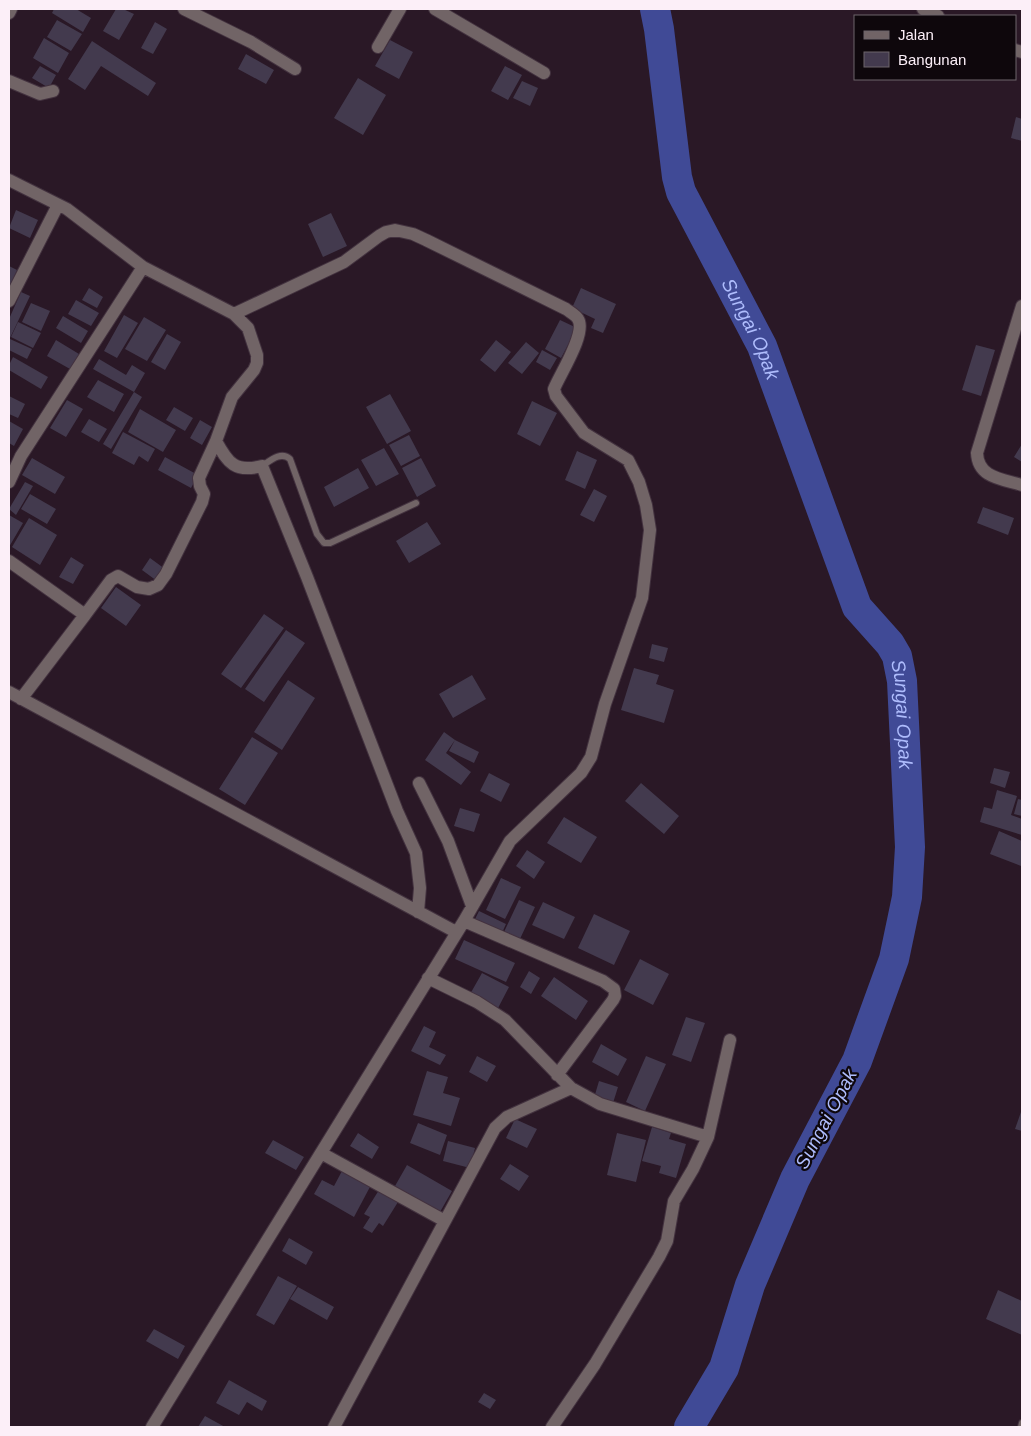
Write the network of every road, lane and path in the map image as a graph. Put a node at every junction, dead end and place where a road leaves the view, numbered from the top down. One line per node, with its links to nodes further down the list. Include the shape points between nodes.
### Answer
1 (11, 9): 6 (street)
2 (184, 9): 9 (street, via 251,42)
3 (400, 9): 8 (street)
4 (435, 9): 10 (street)
5 (923, 9): 7 (street)
6 (9, 13)
7 (936, 15)
8 (378, 47)
9 (295, 69)
10 (544, 73)
11 (9, 81): 12 (street, via 40,94)
12 (53, 91)
13 (9, 180): 14 (street)
14 (58, 205): 15 (street); 16 (street)
15 (143, 267): 18 (street); 21 (street, via 21,456)
16 (9, 301)
17 (1022, 306): 22 (street, via 977,453 977,463 988,475)
18 (234, 314): 19 (street, via 248,328 257,363 232,397); 29 (street, via 344,262 379,236 395,230 426,240 566,309 581,326 554,389 584,433 628,460 640,482 650,530 642,598 605,704 591,757 580,773 510,841)
19 (216, 441): 20 (street, via 226,459 240,468); 25 (street, via 199,478 204,494 202,502 158,585 149,589 137,587 118,576)
20 (262, 466): 23 (lane, via 280,456 290,459 317,534 324,543); 30 (street, via 416,853 420,888)
21 (9, 482)
22 (1022, 485)
23 (416, 503)
24 (9, 561): 25 (street)
25 (85, 616): 27 (street)
26 (9, 692): 27 (street)
27 (21, 699): 30 (street)
28 (419, 783): 29 (street, via 448,841)
29 (472, 906): 31 (street)
30 (418, 912): 32 (street)
31 (464, 921): 32 (street); 35 (street, via 614,989 614,1000)
32 (456, 932): 33 (street)
33 (428, 978): 35 (street, via 505,1020); 38 (street)
34 (730, 1040): 37 (street)
35 (558, 1075): 36 (street)
36 (571, 1088): 37 (street, via 600,1104); 39 (street, via 500,1122)
37 (703, 1135): 43 (street, via 693,1169 674,1201 669,1234 659,1257 596,1364)
38 (321, 1153): 39 (street); 41 (street)
39 (445, 1221): 42 (street)
40 (1022, 1424): 44 (lane)
41 (152, 1427)
42 (334, 1427)
43 (552, 1427)
44 (1021, 1427)

